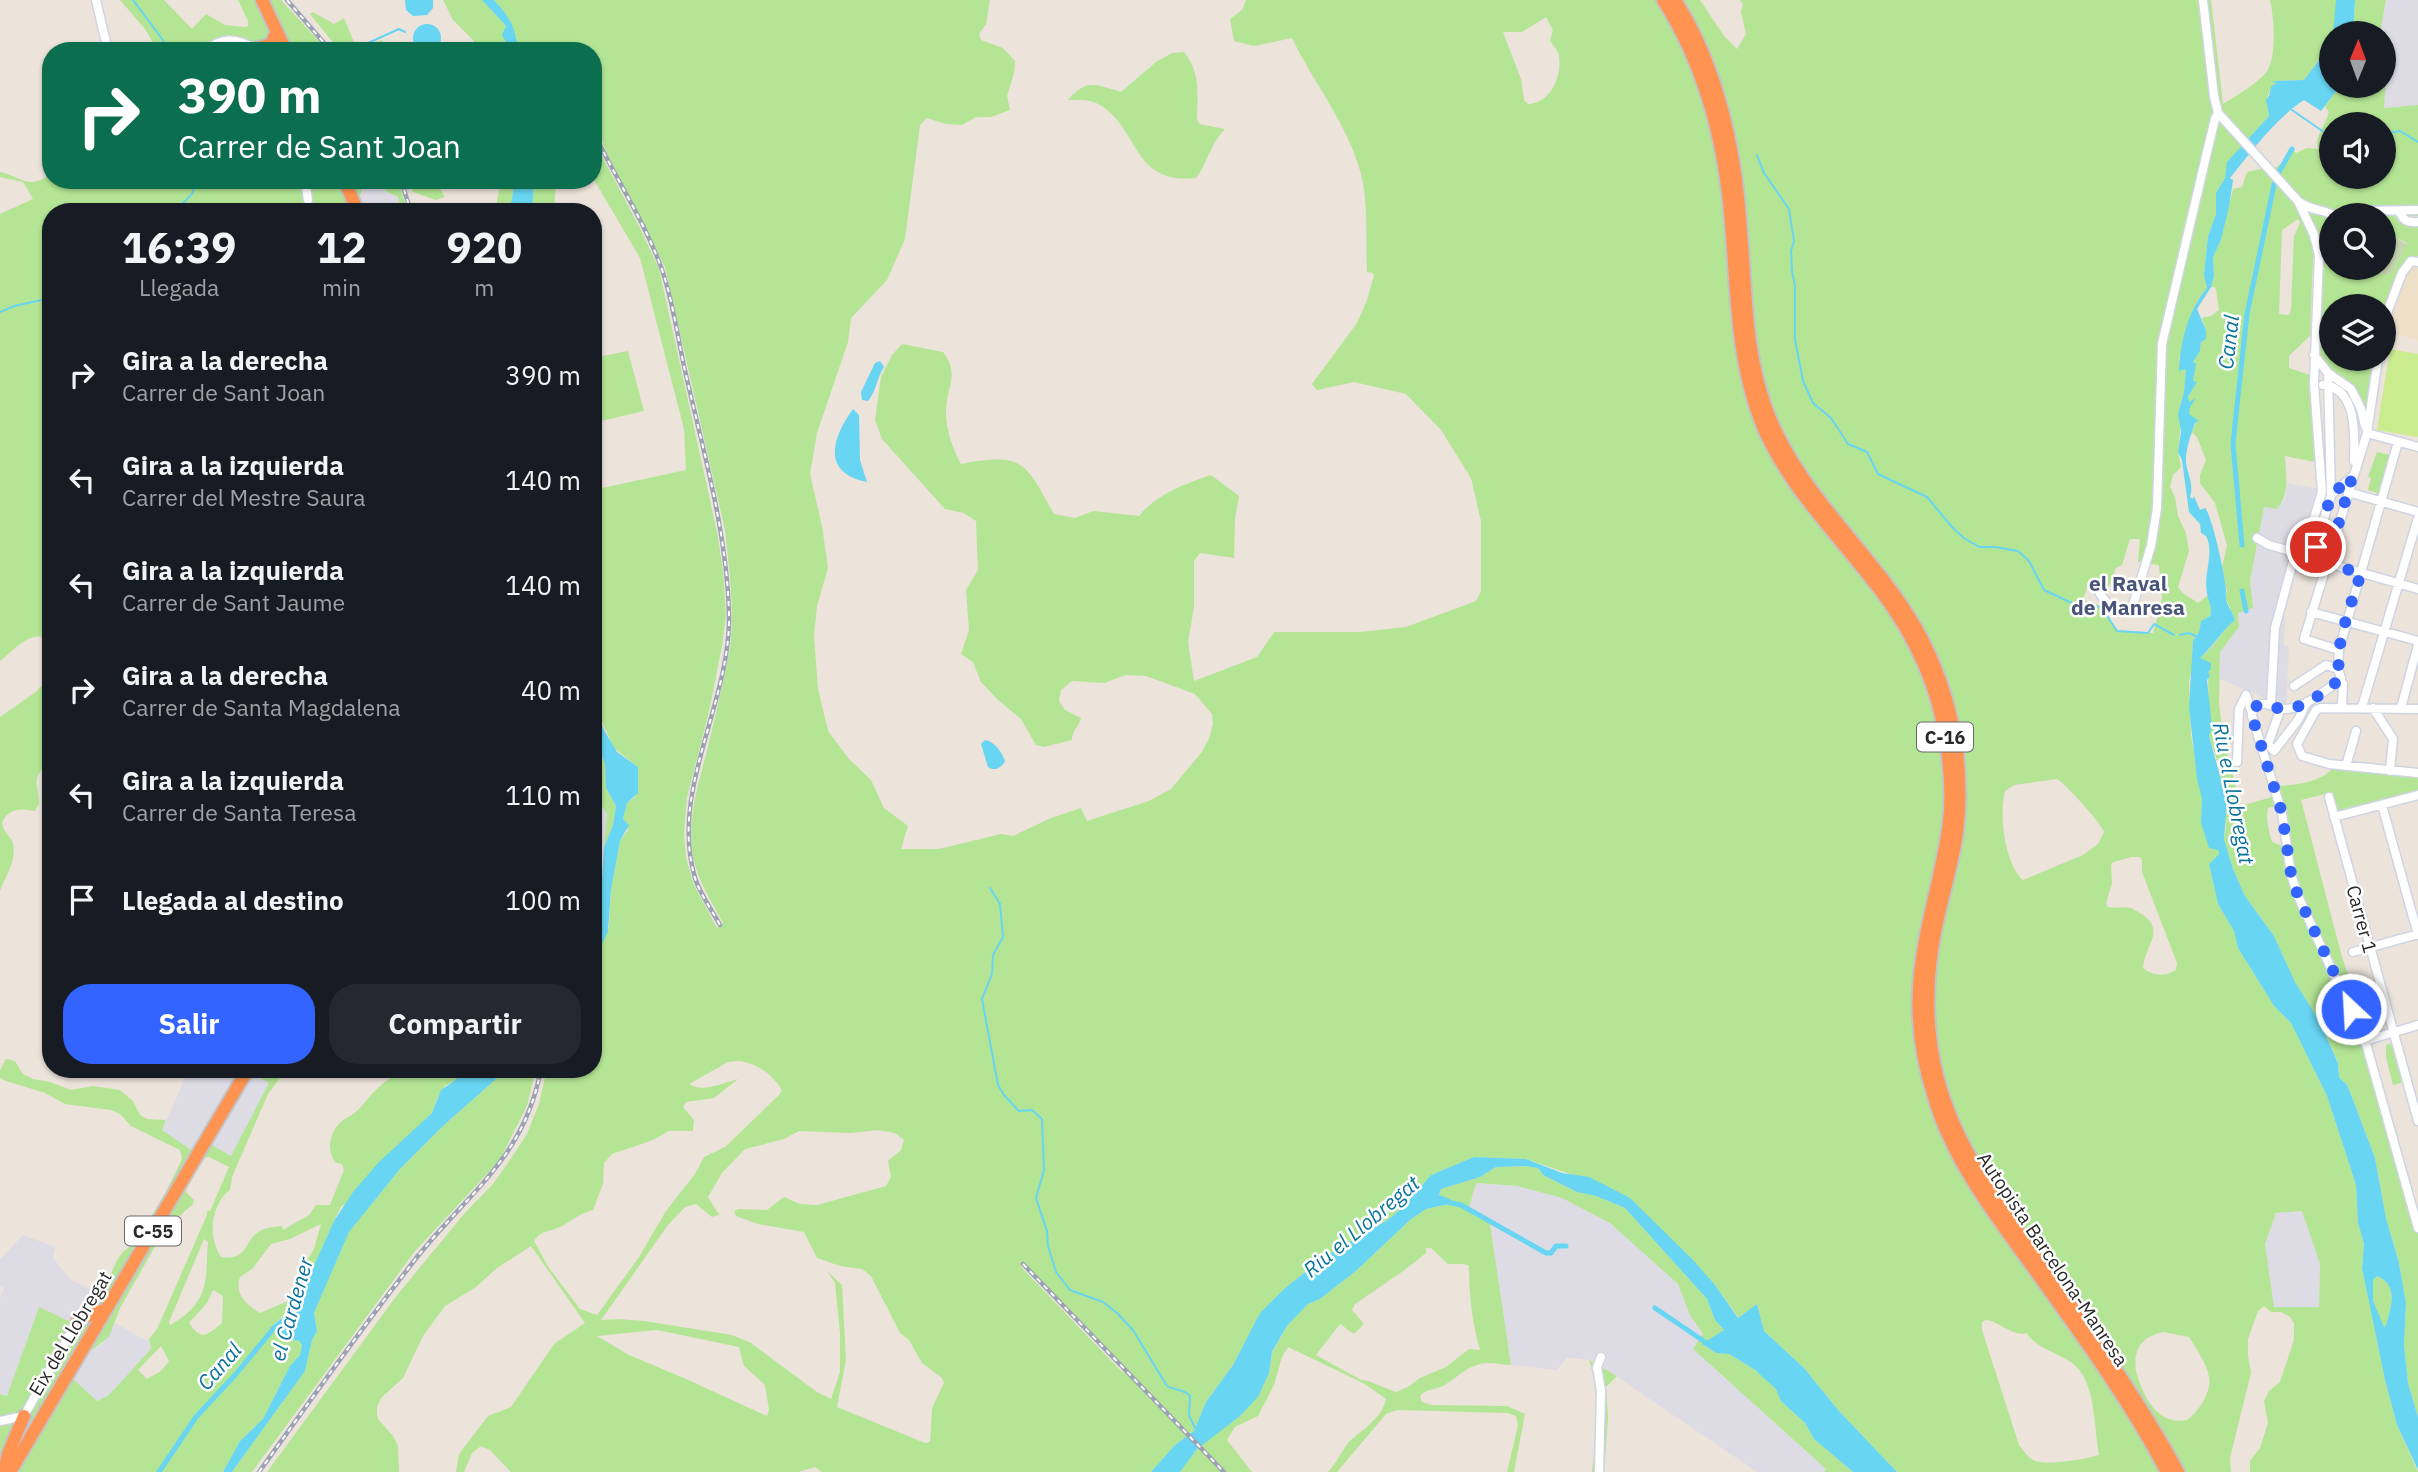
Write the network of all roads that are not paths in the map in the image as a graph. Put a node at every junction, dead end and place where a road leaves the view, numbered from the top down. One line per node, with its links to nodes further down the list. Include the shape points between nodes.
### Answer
1 (96, 0): 7 (street)
2 (260, 0): 6 (highway)
3 (1663, 0): 95 (highway, Autopista Barcelona-Manresa / C-16, via 1693,55 1717,136 1731,220 1740,339 1761,422 1804,497 1884,595 1905,628 1940,711 1949,759 1949,820 1923,947 1919,994 1924,1060 1934,1100 1967,1172 2100,1361)
4 (1675, 0): 96 (highway, Autopista Barcelona-Manresa / C-16, via 1703,55 1730,150 1739,203 1750,346 1764,405 1802,478 1916,627 1950,712 1959,768 1958,823 1929,981 1932,1046 1946,1106 1968,1154 2003,1211 2115,1368)
5 (2203, 0): 12 (street)
6 (276, 36): 10 (highway); 11 (highway)
7 (106, 42)
8 (222, 42): 9 (street)
9 (243, 42)
10 (273, 42)
11 (279, 42)
12 (2220, 114): 15 (street); 48 (street, via 2210,136 2162,344 2158,492 2151,546 2128,610 2116,609)
13 (306, 189): 14 (street)
14 (308, 200)
15 (2298, 201): 18 (street); 19 (street)
16 (2399, 211): 17 (street); 20 (street, via 2402,219)
17 (2418, 211)
18 (2317, 212): 19 (street)
19 (2309, 222): 21 (street)
20 (2418, 222)
21 (2314, 235): 22 (street); 23 (street)
22 (2319, 235)
23 (2319, 255): 26 (street)
24 (2418, 262): 25 (street, via 2411,261 2402,273)
25 (2394, 294)
26 (2314, 355): 28 (street); 29 (street)
27 (2376, 371): 32 (street)
28 (2314, 373): 29 (street); 30 (street)
29 (2328, 373): 31 (street); 32 (street, via 2351,389)
30 (2314, 384): 31 (street); 42 (street, via 2322,492 2307,541)
31 (2327, 385): 35 (street, via 2346,398 2351,412); 37 (street)
32 (2367, 433): 33 (street); 35 (street)
33 (2398, 442): 34 (street); 38 (street)
34 (2418, 447)
35 (2353, 474): 36 (street); 37 (street)
36 (2348, 492): 38 (street); 44 (street)
37 (2331, 495): 43 (street)
38 (2381, 502): 39 (street); 45 (street)
39 (2418, 512)
40 (2418, 518): 46 (street)
41 (2257, 538): 42 (street)
42 (2298, 553): 58 (street, via 2275,628)
43 (2312, 559)
44 (2327, 564): 45 (street); 49 (street)
45 (2361, 573): 46 (street); 50 (street)
46 (2399, 583): 47 (street); 51 (street)
47 (2418, 589)
48 (2100, 594)
49 (2311, 612): 50 (street); 53 (street, via 2304,639)
50 (2347, 621): 51 (street); 53 (street)
51 (2384, 632): 52 (street); 60 (street)
52 (2418, 643): 64 (street)
53 (2339, 650): 54 (street)
54 (2340, 677): 55 (street, via 2326,665); 56 (street); 59 (street)
55 (2294, 686)
56 (2329, 689): 57 (street); 62 (street)
57 (2307, 702): 61 (street); 69 (street)
58 (2271, 704): 61 (street); 66 (street, via 2258,704)
59 (2342, 707): 60 (street); 62 (street)
60 (2362, 707): 63 (street)
61 (2281, 708): 69 (street, via 2271,748)
62 (2321, 708): 67 (street)
63 (2373, 708): 64 (street); 72 (street, via 2393,739)
64 (2401, 708): 65 (street)
65 (2418, 709)
66 (2252, 713): 70 (street, via 2246,695 2239,709); 83 (street, via 2282,813 2298,896)
67 (2307, 726): 69 (street); 71 (street, via 2297,744 2302,755)
68 (2356, 731): 71 (street)
69 (2286, 736)
70 (2237, 762)
71 (2346, 766): 72 (street)
72 (2390, 771): 73 (street)
73 (2418, 773)
74 (2418, 796): 76 (street)
75 (2329, 797): 77 (street, Carrer 1)
76 (2382, 805): 77 (street); 78 (street)
77 (2334, 817): 79 (street, Carrer 1)
78 (2418, 934): 79 (street)
79 (2370, 947): 80 (street); 82 (street, Carrer 1)
80 (2353, 952)
81 (2418, 1026): 82 (street)
82 (2393, 1032): 83 (street); 86 (street, Carrer 1)
83 (2364, 1041): 87 (street)
84 (238, 1078): 88 (highway, Eix del Llobregat / C-55)
85 (243, 1078): 93 (highway, Eix del Llobregat / C-55)
86 (2418, 1121)
87 (2418, 1228)
88 (100, 1311): 89 (highway); 93 (highway, Eix del Llobregat / C-55)
89 (78, 1320): 91 (street)
90 (1601, 1357): 94 (street)
91 (24, 1416): 92 (street); 93 (highway, via 8,1454)
92 (0, 1421)
93 (6, 1472)
94 (1599, 1472)
95 (2167, 1472)
96 (2178, 1472)

